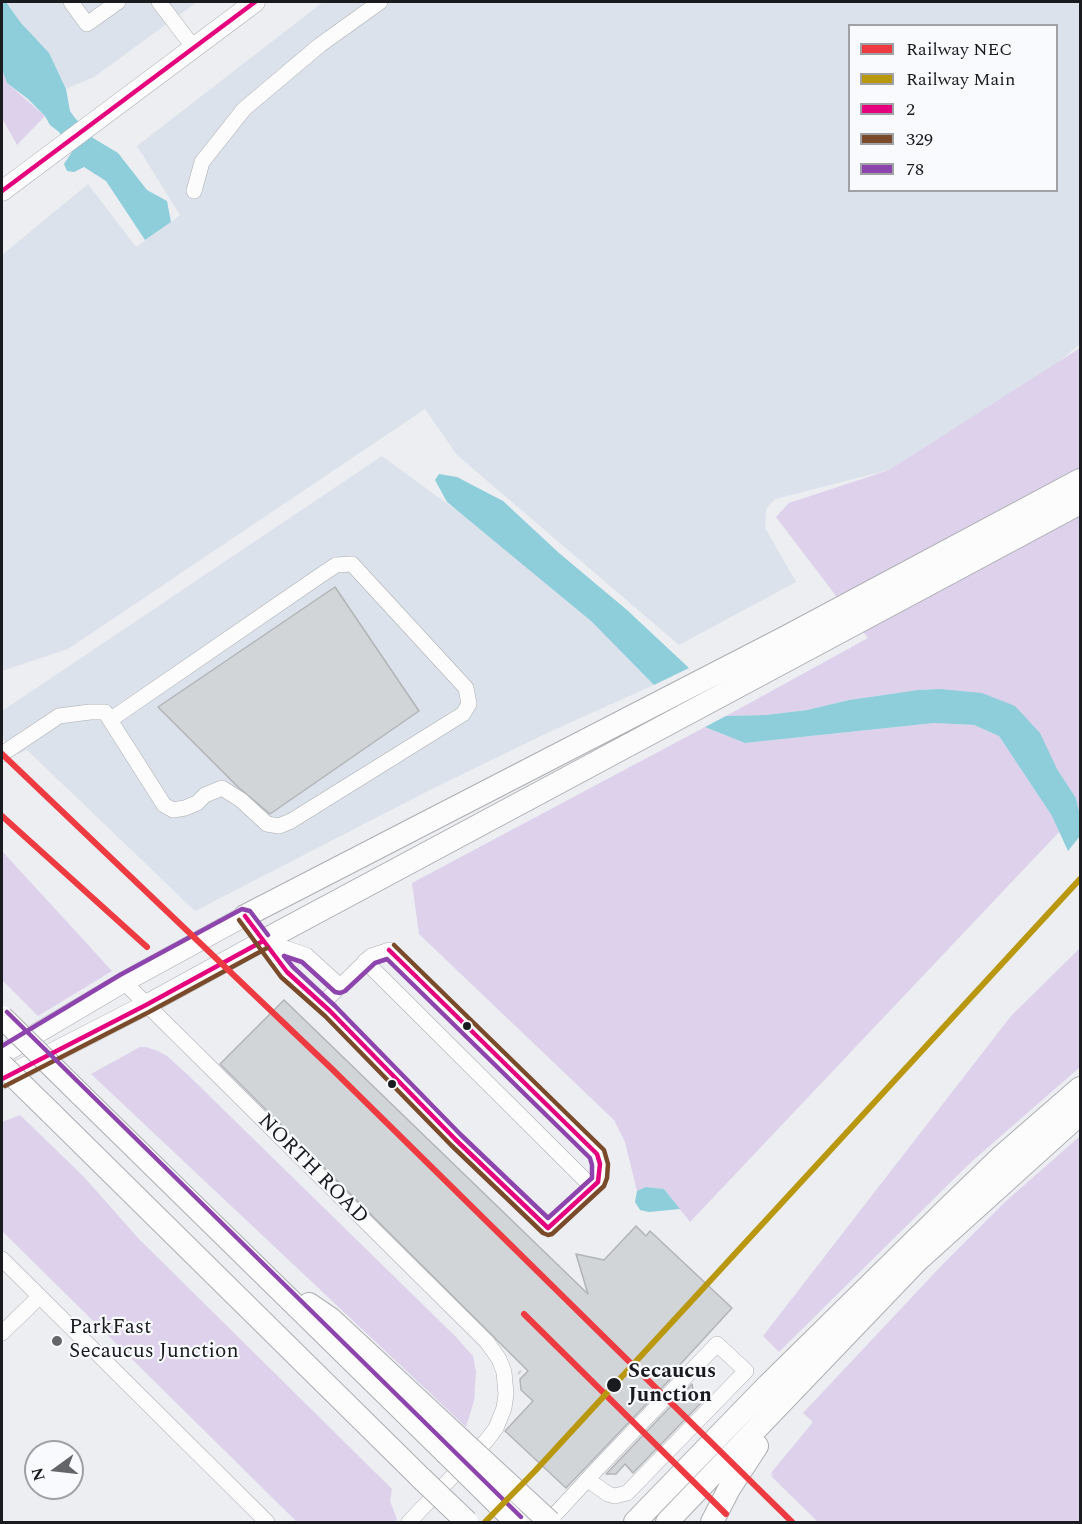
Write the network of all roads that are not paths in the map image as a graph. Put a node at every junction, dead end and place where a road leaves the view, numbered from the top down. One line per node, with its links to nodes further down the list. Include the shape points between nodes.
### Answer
1 (71, 2): 2 (lane, via 87,24)
2 (118, 2)
3 (159, 2): 6 (lane)
4 (255, 2): 6 (main road)
5 (380, 2): 8 (lane, via 320,45 244,109 202,162)
6 (194, 48): 7 (main road)
7 (2, 191)
8 (194, 191)
9 (1080, 480): 13 (highway, via 766,648)
10 (1080, 503): 14 (highway)
11 (110, 720): 11 (lane, via 164,806 173,810 185,808 222,788 267,824 279,825 463,714 469,704 466,688 352,564 336,565); 12 (lane, via 105,712 59,716)
12 (2, 754)
13 (245, 916): 14 (lane); 16 (main road)
14 (263, 941): 17 (lane, via 306,955); 18 (lane, via 287,972); 19 (main road)
15 (365, 961): 17 (lane); 26 (lane); 26 (lane, via 389,950 597,1154 600,1177)
16 (124, 982): 19 (lane, NORTH ROAD); 21 (main road)
17 (340, 986): 18 (lane)
18 (322, 1004): 26 (lane, via 548,1228)
19 (146, 1005): 23 (main road); 34 (lane, NORTH ROAD, via 487,1342 499,1359 506,1394 496,1428)
20 (2, 1017): 31 (highway, bridge, via 261,1272)
21 (2, 1054)
22 (2, 1065): 35 (highway, bridge)
23 (2, 1079)
24 (1080, 1088): 38 (highway, via 951,1204)
25 (1080, 1114): 27 (highway)
26 (593, 1188)
27 (963, 1221): 39 (highway, via 918,1260); 40 (highway, via 770,1430 737,1474)
28 (2, 1259): 29 (lane)
29 (39, 1296): 30 (lane); 33 (lane)
30 (2, 1333)
31 (453, 1446): 36 (highway, bridge); 37 (highway, bridge)
32 (588, 1480): 32 (lane, via 717,1344 746,1371 633,1489 615,1496); 37 (lane)
33 (267, 1522)
34 (409, 1522)
35 (467, 1522)
36 (516, 1522)
37 (549, 1522)
38 (635, 1522)
39 (667, 1522)
40 (712, 1522)

